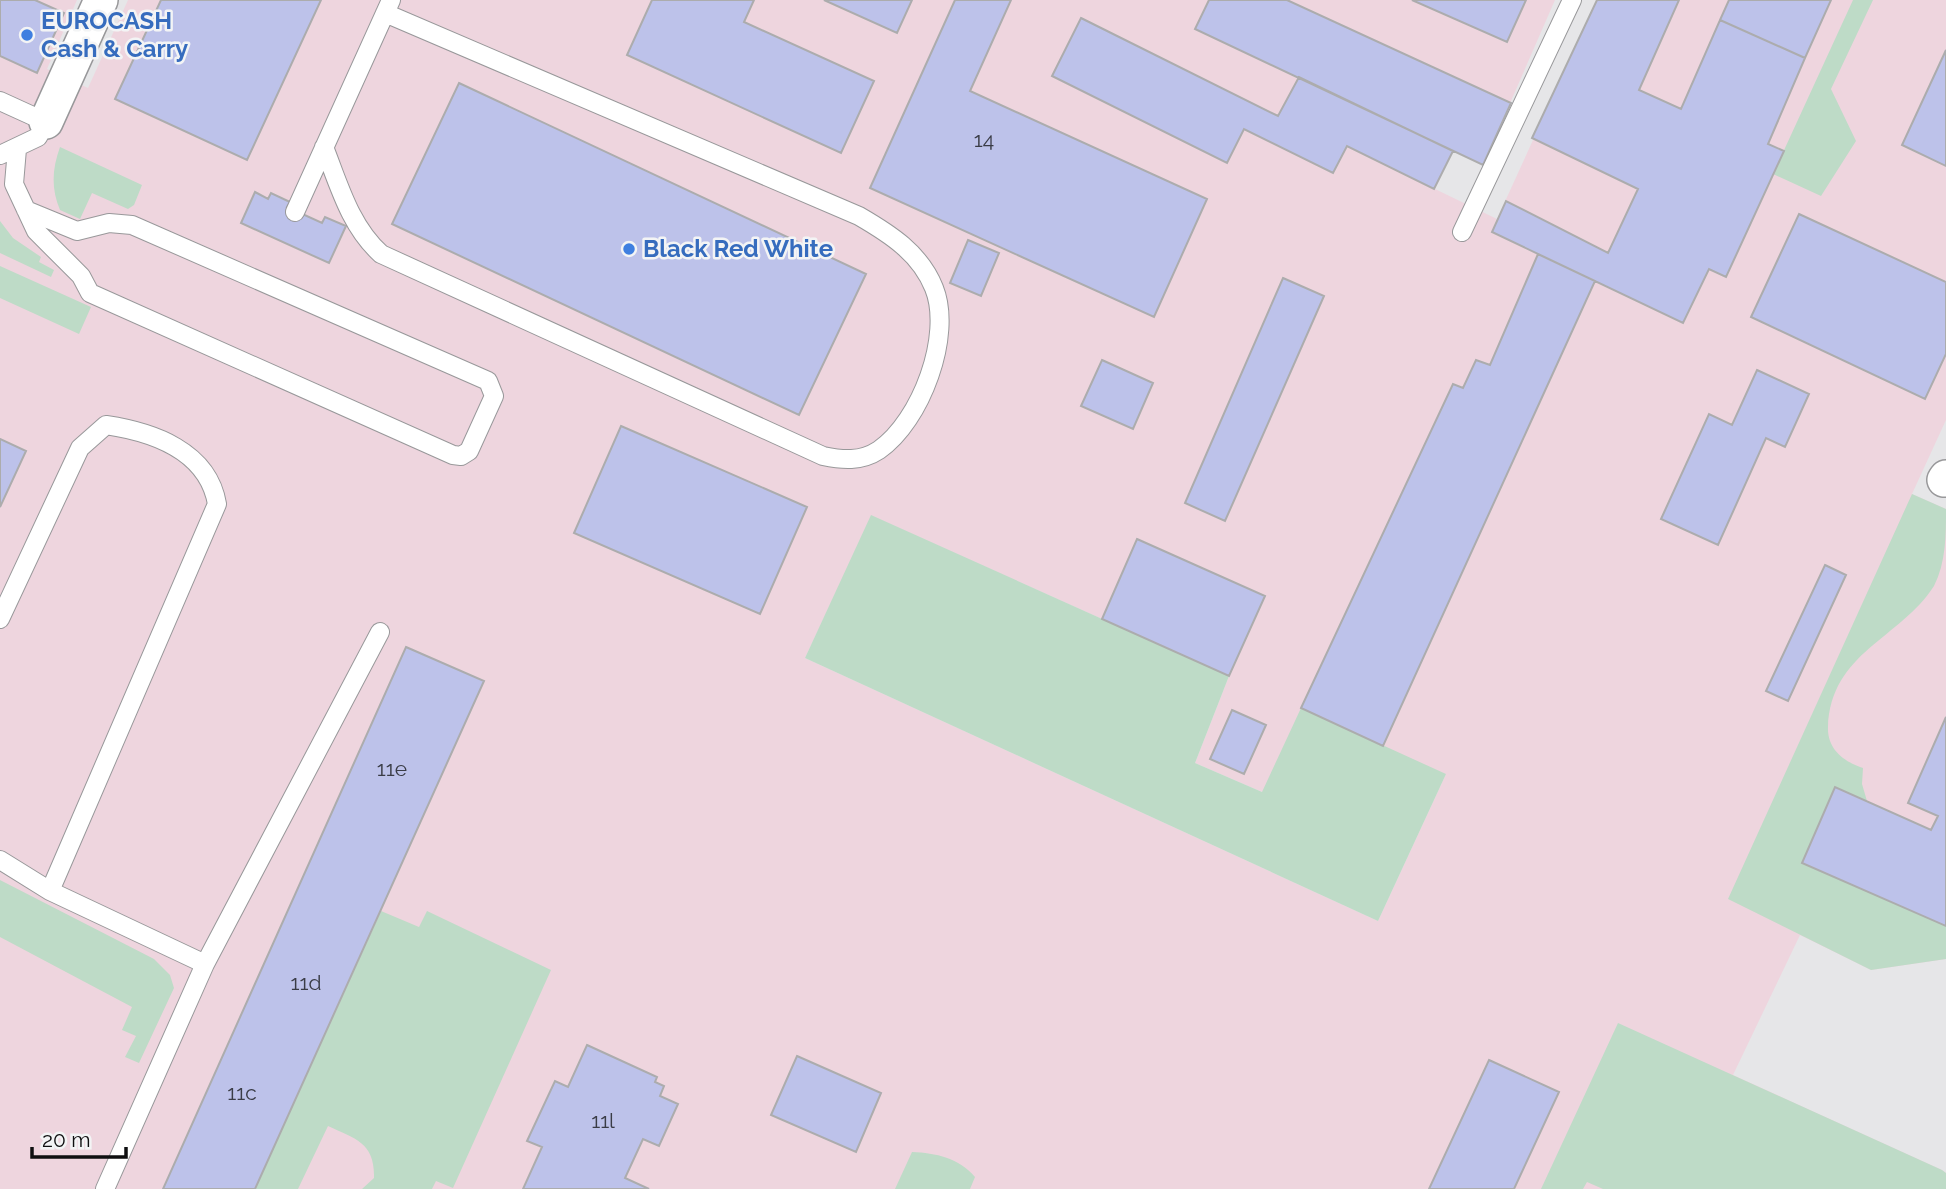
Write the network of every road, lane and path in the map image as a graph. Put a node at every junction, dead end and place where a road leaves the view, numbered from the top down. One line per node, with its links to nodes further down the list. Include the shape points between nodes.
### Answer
1 (101, 0): 5 (street)
2 (1572, 0): 10 (lane)
3 (388, 7): 6 (lane); 6 (lane, via 887,232 919,262 934,287 941,342 935,363 907,419 878,451 856,460 823,456 381,254 366,240 348,209)
4 (0, 101): 5 (lane)
5 (46, 122): 7 (lane, via 38,137)
6 (324, 147): 9 (lane)
7 (8, 152): 8 (lane, via 14,184)
8 (26, 210): 8 (lane, via 36,231 81,276 90,293 453,456 469,451 494,396 488,381 132,225 109,223 77,231)
9 (295, 212)
10 (1462, 232)
11 (0, 619): 14 (lane, via 80,448 106,425 141,430 174,444 214,486 217,504)
12 (380, 632): 15 (lane)
13 (0, 860): 14 (lane)
14 (50, 891): 15 (lane)
15 (205, 964): 16 (lane)
16 (105, 1189)

